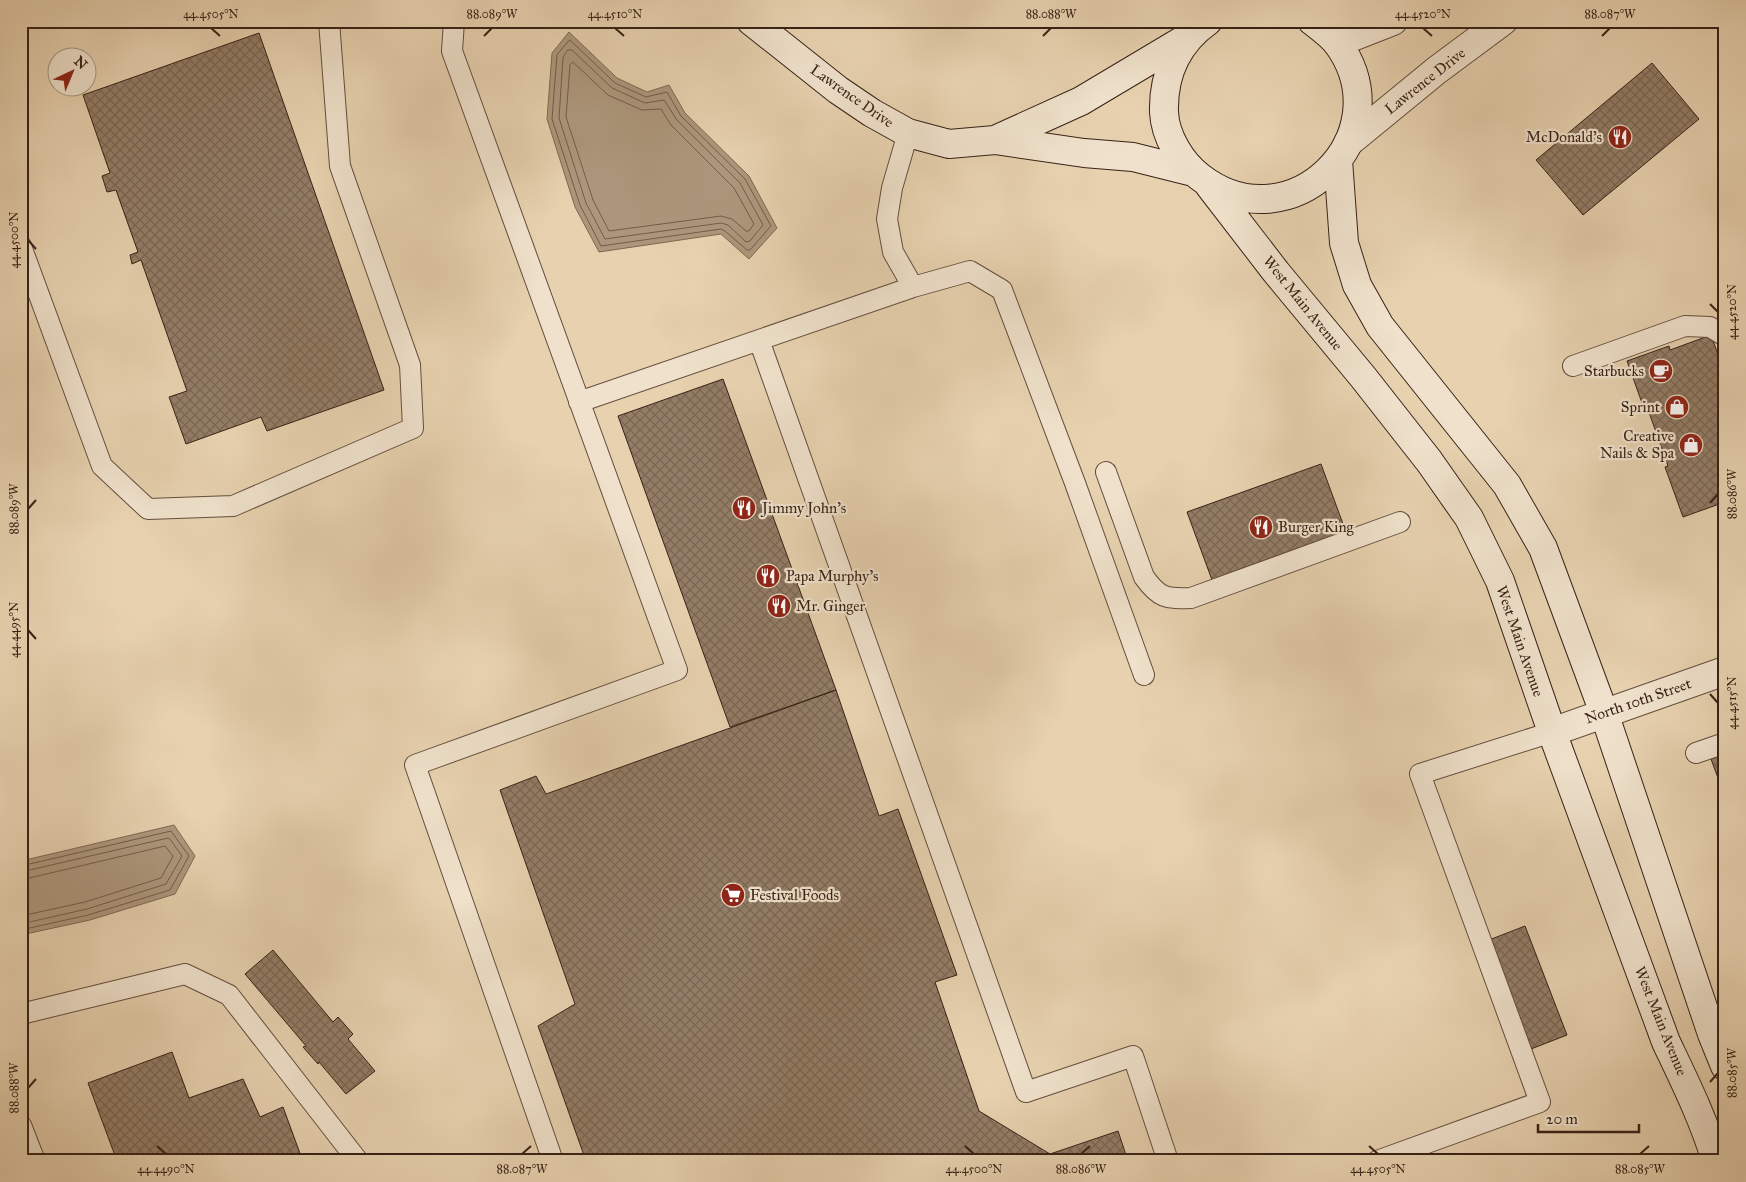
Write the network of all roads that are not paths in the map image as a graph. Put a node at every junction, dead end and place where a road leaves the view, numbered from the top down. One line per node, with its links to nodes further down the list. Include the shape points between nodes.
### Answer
1 (329, 21): 12 (lane, via 340,166 410,365 413,428 233,506 148,509 102,466)
2 (454, 21): 17 (lane, via 452,51)
3 (751, 21): 8 (main road, Lawrence Drive, via 838,90)
4 (1393, 21): 7 (main road)
5 (1503, 21): 10 (main road, Lawrence Drive, via 1437,70)
6 (1203, 25): 9 (main road, Lawrence Drive, via 1081,101); 11 (main road, West Main Avenue, via 1176,54 1164,94 1164,115 1170,136 1180,155)
7 (1326, 29): 10 (main road, via 1348,61 1357,102 1355,123)
8 (908, 133): 9 (main road, Lawrence Drive, via 949,144); 13 (lane, via 887,219 893,252)
9 (995, 140): 11 (main road, Lawrence Drive, via 1133,157)
10 (1343, 152): 11 (main road, Lawrence Drive, via 1324,176 1307,188 1268,199 1228,194); 22 (main road, via 1344,243 1357,285 1380,326 1512,492 1543,548)
11 (1201, 178): 23 (main road, West Main Avenue, via 1429,461 1468,518 1500,581)
12 (21, 246)
13 (914, 287): 15 (lane); 21 (lane, via 970,271 1002,290)
14 (1725, 336): 16 (lane, via 1710,327 1685,326)
15 (759, 340): 17 (lane); 32 (lane, via 1026,1092 1134,1056)
16 (1573, 366)
17 (579, 402): 31 (lane, via 676,670 415,765)
18 (1106, 472): 19 (lane, via 1144,577 1154,592 1171,598 1191,598)
19 (1400, 522)
20 (1725, 671): 22 (main road, North 10th Street)
21 (1144, 675)
22 (1604, 714): 23 (main road, North 10th Street); 27 (main road)
23 (1552, 732): 33 (lane, via 1420,774 1540,1102); 34 (main road, West Main Avenue, via 1666,1042)
24 (1725, 743): 25 (lane)
25 (1696, 753)
26 (21, 1014): 30 (lane, via 185,974 229,995)
27 (1725, 1066)
28 (21, 1125): 29 (lane)
29 (35, 1161)
30 (358, 1161)
31 (553, 1161)
32 (1168, 1161)
33 (1377, 1161)
34 (1716, 1161)

